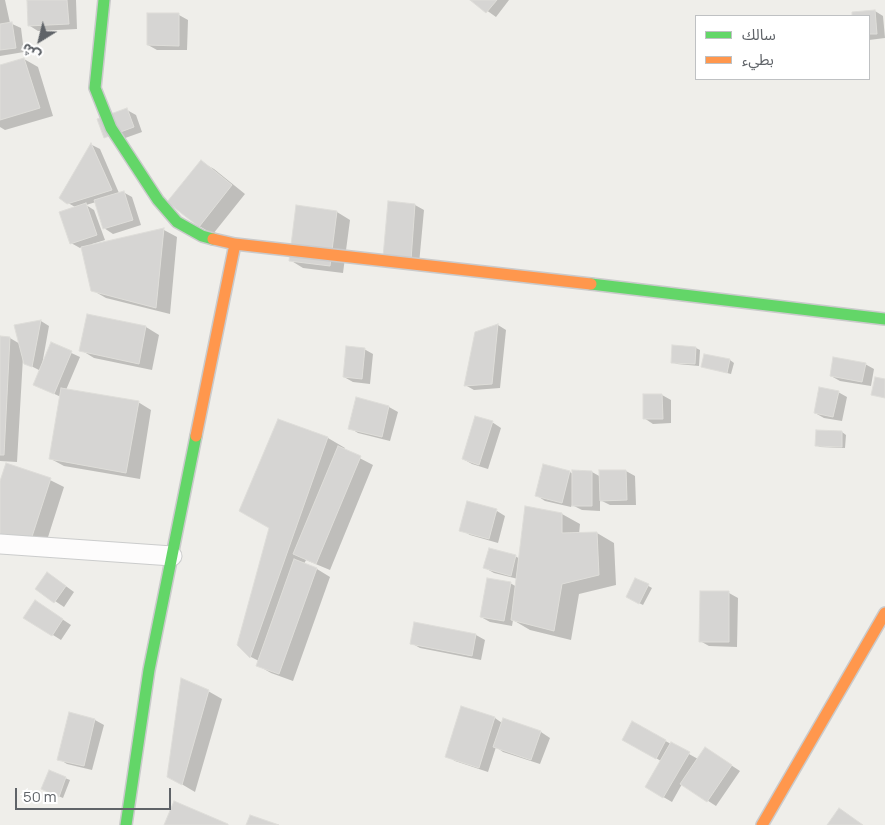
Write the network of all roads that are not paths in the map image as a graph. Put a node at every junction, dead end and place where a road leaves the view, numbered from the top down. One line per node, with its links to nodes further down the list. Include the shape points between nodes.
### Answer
1 (104, 0): 2 (street, via 95,88 112,128 158,200 177,222 202,236)
2 (235, 244): 3 (street); 5 (street)
3 (885, 319)
4 (0, 544): 5 (street)
5 (172, 556): 7 (street, via 149,670)
6 (885, 613): 8 (street)
7 (126, 825)
8 (762, 825)

